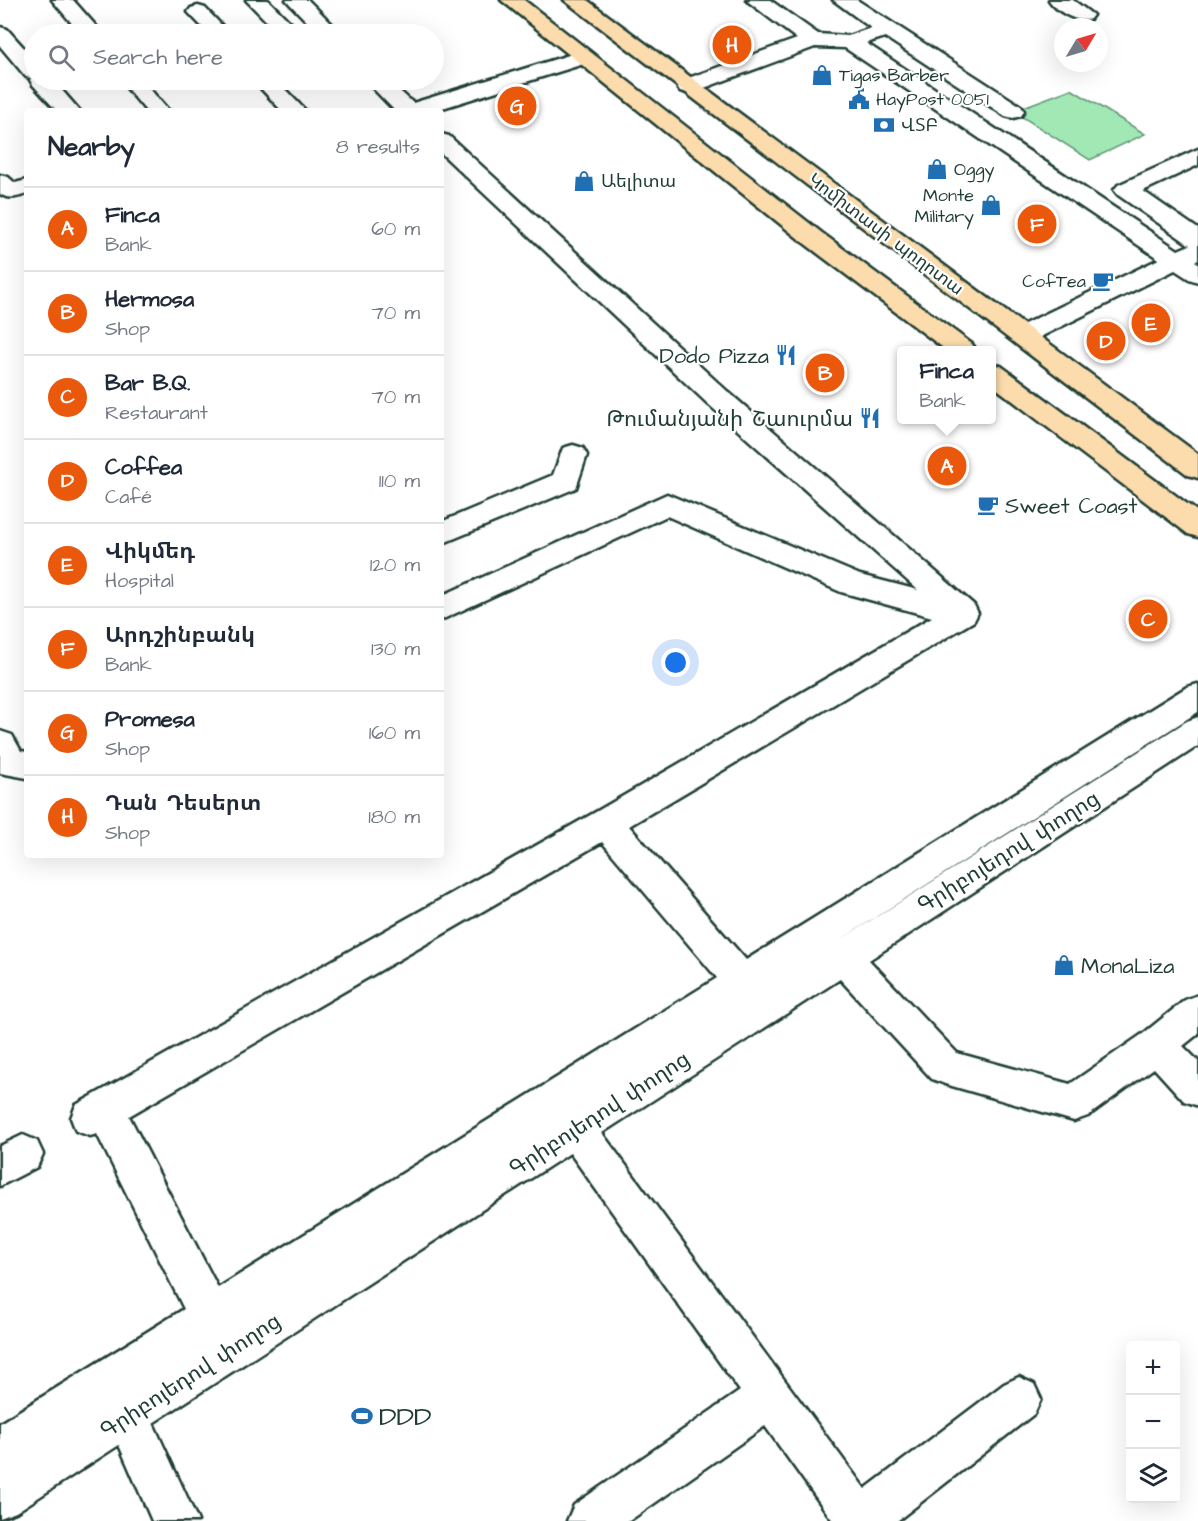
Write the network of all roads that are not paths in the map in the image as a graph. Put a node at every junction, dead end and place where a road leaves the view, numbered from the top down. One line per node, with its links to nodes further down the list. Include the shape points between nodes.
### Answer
1 (62, 0): 11 (street)
2 (256, 0): 13 (street)
3 (296, 0): 14 (street)
4 (511, 0): 19 (main road)
5 (574, 0): 21 (main road, Կոմիտասի պողոտա)
6 (756, 0): 17 (street)
7 (843, 0): 15 (street)
8 (1059, 0): 10 (street)
9 (198, 12): 12 (street)
10 (1083, 15)
11 (83, 24)
12 (210, 24)
13 (281, 24)
14 (321, 24)
15 (887, 28): 18 (street); 31 (street)
16 (0, 33): 20 (street)
17 (813, 40): 18 (street); 21 (street)
18 (850, 42): 37 (street)
19 (582, 57): 30 (street); 40 (main road)
20 (24, 61)
21 (688, 87): 39 (main road, Կոմիտասի պողոտա)
22 (50, 90): 26 (street)
23 (139, 90): 27 (street)
24 (274, 90): 28 (street)
25 (387, 90): 29 (street)
26 (66, 108)
27 (155, 108)
28 (292, 108)
29 (406, 108)
30 (419, 108)
31 (1013, 111)
32 (444, 144): 47 (street, via 717,396)
33 (1198, 156): 36 (street, via 1126,190)
34 (0, 182): 35 (street, via 11,191)
35 (24, 188)
36 (1198, 240)
37 (1188, 254): 38 (street); 39 (street)
38 (1198, 274)
39 (1023, 335): 43 (main road, Կոմիտասի պողոտա)
40 (956, 346)
41 (996, 375): 44 (main road)
42 (573, 455): 45 (street, via 566,481)
43 (1198, 468)
44 (1198, 527)
45 (444, 533)
46 (444, 608): 47 (street, via 667,504 852,584)
47 (963, 613): 52 (street)
48 (1198, 696): 54 (street, Գրիբոյեդով փողոց)
49 (1198, 729): 53 (street, Գրիբոյեդով փողոց)
50 (0, 744): 51 (street, via 11,763)
51 (24, 765)
52 (606, 823): 54 (street); 59 (street, via 98,1114)
53 (842, 956): 54 (street, Գրիբոյեդով փողոց); 56 (street, via 945,1067 1074,1103)
54 (754, 995): 58 (street, Գրիբոյեդով փողոց); 59 (street, Գրիբոյեդով փողոց)
55 (1198, 1012): 56 (street)
56 (1157, 1045): 57 (street)
57 (1198, 1088)
58 (575, 1128): 60 (street); 61 (street, Գրիբոյեդով փողոց)
59 (210, 1316): 61 (street, Գրիբոյեդով փողոց)
60 (771, 1396): 66 (street); 67 (street)
61 (120, 1397): 63 (street, Գրիբոյեդով փողոց); 64 (street, Գրիբոյեդով փողոց); 65 (street)
62 (1019, 1399): 67 (street)
63 (0, 1448)
64 (0, 1496)
65 (175, 1521)
66 (590, 1521)
67 (860, 1521)

